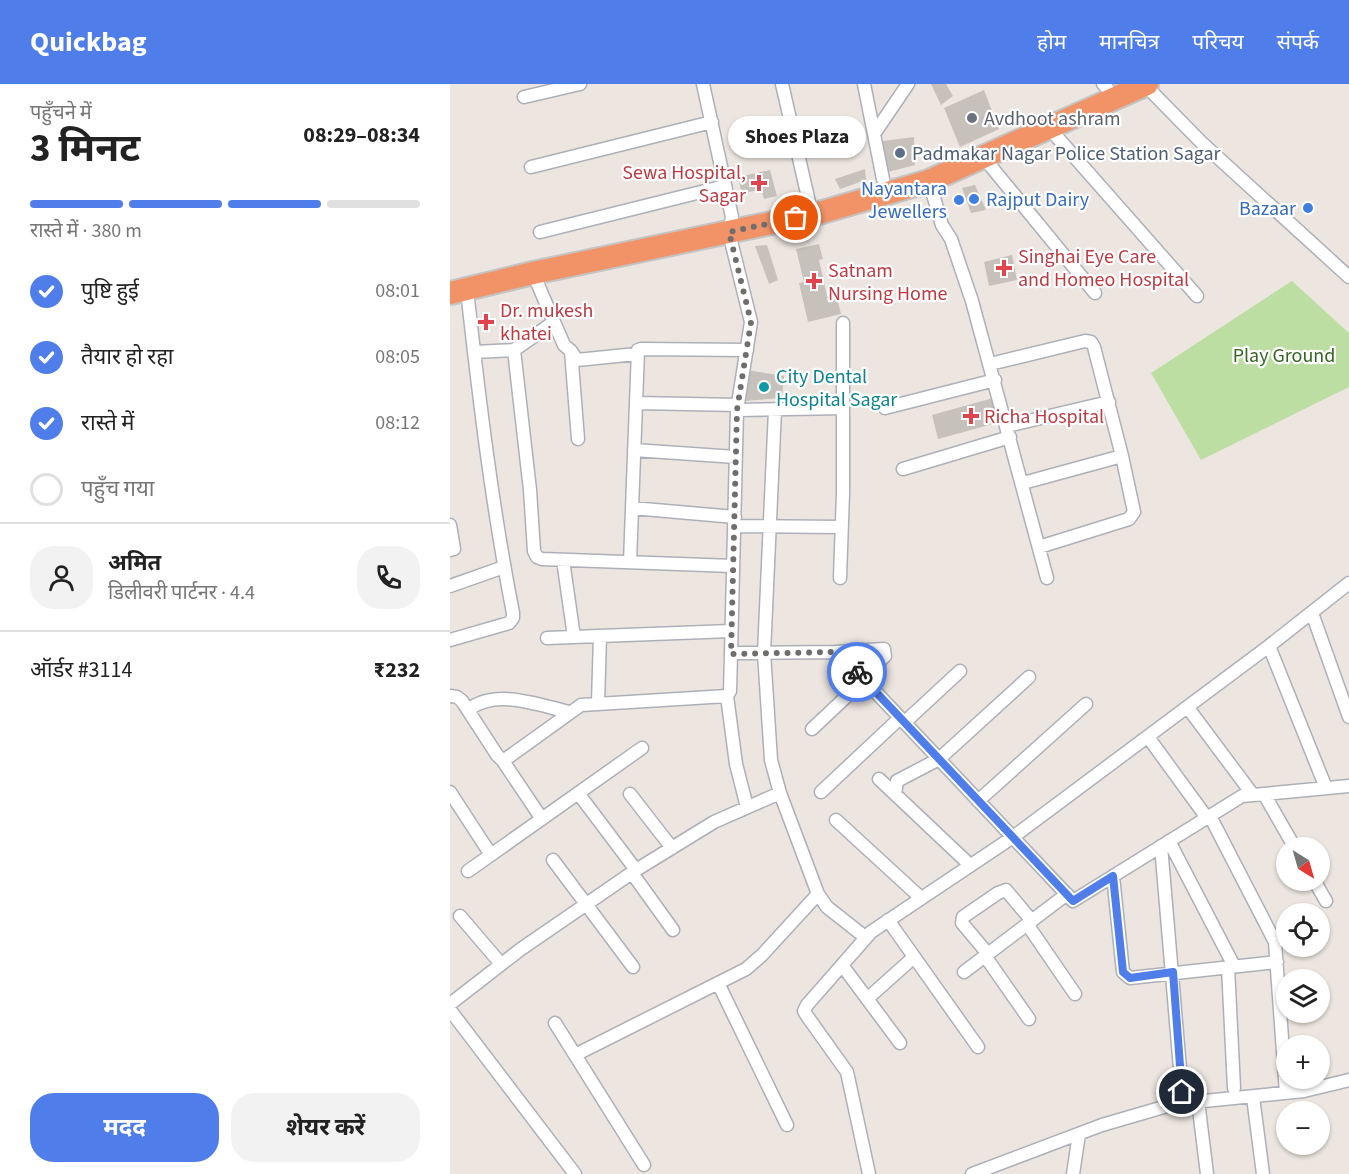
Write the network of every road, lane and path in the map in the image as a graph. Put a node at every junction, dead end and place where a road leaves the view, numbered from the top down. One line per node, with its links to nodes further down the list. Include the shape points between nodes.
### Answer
1 (580, 84): 8 (street)
2 (704, 84): 9 (street)
3 (782, 84): 17 (street)
4 (864, 84): 11 (street)
5 (908, 84): 11 (street)
6 (1145, 84): 10 (highway); 21 (street, via 1211,151)
7 (1108, 85): 14 (highway, via 978,145)
8 (525, 97)
9 (712, 122): 13 (street); 16 (street)
10 (1049, 128): 12 (highway); 24 (street)
11 (874, 134): 14 (street)
12 (984, 158): 15 (highway); 23 (street)
13 (531, 167)
14 (883, 179): 17 (highway)
15 (928, 181): 18 (highway, via 819,213); 32 (street, via 942,225 951,239)
16 (725, 186): 18 (street); 19 (street)
17 (809, 202): 18 (highway)
18 (731, 225): 20 (highway); 22 (highway); 28 (street, via 751,322)
19 (540, 232)
20 (533, 273): 22 (highway); 25 (street)
21 (1349, 277)
22 (456, 289): 30 (street)
23 (1095, 293)
24 (1197, 296)
25 (555, 322): 27 (street); 29 (street, via 564,345)
26 (843, 323): 37 (street)
27 (514, 350): 30 (street); 54 (street, via 534,551 542,559)
28 (747, 350): 31 (street, via 641,348); 36 (street)
29 (571, 351): 31 (street, via 577,360); 41 (street)
30 (474, 352): 57 (street)
31 (636, 354): 35 (street)
32 (990, 364): 33 (street); 34 (street, via 1090,342)
33 (994, 380): 38 (street); 40 (street)
34 (1109, 402): 40 (street); 43 (street)
35 (636, 403): 36 (street); 42 (street)
36 (738, 408): 39 (street); 44 (street)
37 (843, 408): 39 (street); 51 (street)
38 (885, 408)
39 (775, 410): 50 (street)
40 (1009, 432): 45 (street); 46 (street)
41 (578, 439)
42 (634, 450): 44 (street); 47 (street)
43 (1122, 456): 46 (street); 52 (street, via 1132,516)
44 (736, 457): 48 (street)
45 (903, 469)
46 (1023, 483): 52 (street)
47 (632, 508): 48 (street); 55 (street)
48 (734, 521): 50 (street); 56 (street)
49 (450, 525): 53 (street, via 454,549)
50 (770, 526): 51 (street); 70 (street)
51 (842, 527): 58 (street)
52 (1039, 547): 59 (street)
53 (450, 550)
54 (563, 560): 55 (street); 65 (street)
55 (630, 562): 56 (street)
56 (733, 566): 63 (street)
57 (504, 567): 61 (street); 67 (street, via 513,618 509,623)
58 (840, 578)
59 (1047, 578)
60 (1349, 584): 62 (street)
61 (450, 586)
62 (1312, 613): 68 (street); 82 (street)
63 (731, 631): 64 (street); 71 (street)
64 (600, 636): 65 (street); 77 (street)
65 (574, 637): 66 (street)
66 (547, 638)
67 (450, 640)
68 (1269, 646): 79 (street); 91 (street)
69 (835, 652): 70 (street); 74 (street); 74 (street, via 884,649 885,656)
70 (764, 653): 71 (street); 94 (street, via 771,760)
71 (731, 654): 76 (street)
72 (960, 671): 83 (street)
73 (1029, 677): 87 (street)
74 (863, 679): 83 (street); 84 (street)
75 (450, 696): 80 (street, via 457,697)
76 (727, 696): 77 (street); 100 (street, via 736,764)
77 (598, 703): 81 (street, via 581,705)
78 (1086, 704): 99 (street)
79 (1188, 708): 85 (street); 98 (street)
80 (468, 710): 81 (street, via 489,700 520,701); 88 (street)
81 (569, 712): 88 (street)
82 (1349, 717)
83 (902, 720): 87 (street); 93 (street)
84 (812, 729)
85 (1148, 737): 101 (street); 104 (street)
86 (642, 748): 95 (street)
87 (939, 759): 97 (street, via 897,781); 99 (street)
88 (503, 761): 102 (street)
89 (879, 779): 97 (street)
90 (1349, 786): 91 (street)
91 (1326, 788): 98 (street)
92 (450, 792): 108 (street)
93 (821, 792)
94 (780, 793): 100 (street); 115 (street)
95 (578, 794): 102 (street); 112 (street)
96 (630, 794): 107 (street)
97 (895, 794): 110 (street)
98 (1259, 794): 101 (street, via 1242,796); 105 (street)
99 (978, 801): 104 (street)
100 (747, 807): 107 (street)
101 (1208, 817): 106 (street); 127 (street, via 1272,935)
102 (542, 819): 108 (street)
103 (836, 820): 117 (street)
104 (1013, 837): 110 (street); 116 (street)
105 (1288, 837)
106 (1165, 844): 113 (street); 130 (street); 133 (street)
107 (672, 848): 112 (street)
108 (491, 855): 111 (street)
109 (553, 860): 119 (street)
110 (970, 865): 117 (street)
111 (468, 871)
112 (634, 872): 119 (street); 123 (street)
113 (1113, 876): 116 (street, via 1073,901); 133 (street, via 1123,972 1130,978)
114 (1320, 891): 118 (street)
115 (818, 894): 124 (street, via 827,907); 134 (street, via 762,955 746,969)
116 (1067, 894): 122 (street)
117 (921, 898): 121 (street)
118 (1326, 901)
119 (585, 904): 128 (street); 131 (street)
120 (460, 916): 128 (street)
121 (888, 920): 124 (street); 126 (street)
122 (1029, 922): 125 (street); 125 (street, via 1006,890 963,917 962,923); 135 (street)
123 (673, 930)
124 (865, 937): 129 (street)
125 (986, 955): 132 (street); 139 (street)
126 (914, 957): 136 (street); 142 (street)
127 (1277, 962): 130 (street); 147 (street)
128 (501, 964): 137 (street)
129 (842, 965): 136 (street); 154 (street, via 804,1011 847,1072)
130 (1231, 966): 133 (street); 145 (street)
131 (633, 967)
132 (964, 972)
133 (1173, 972): 146 (street)
134 (718, 983): 143 (street); 150 (street)
135 (1075, 994)
136 (867, 999): 141 (street)
137 (450, 1004)
138 (450, 1010): 153 (street)
139 (1029, 1019)
140 (555, 1023): 143 (street)
141 (900, 1043)
142 (978, 1047)
143 (575, 1055): 152 (street)
144 (1349, 1080): 147 (street)
145 (1234, 1088)
146 (1182, 1092)
147 (1286, 1093): 148 (street)
148 (1253, 1096): 149 (street); 158 (street)
149 (1198, 1101): 151 (street, via 1144,1112); 157 (street)
150 (787, 1125)
151 (1078, 1134): 155 (street); 156 (street)
152 (644, 1165)
153 (575, 1174)
154 (869, 1174)
155 (972, 1174)
156 (1073, 1174)
157 (1207, 1174)
158 (1263, 1174)

